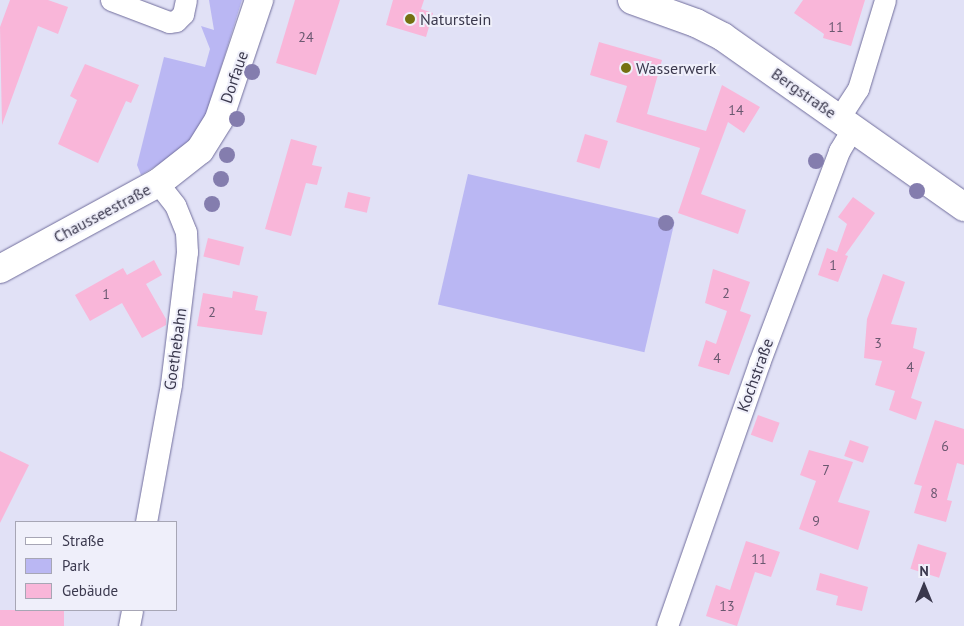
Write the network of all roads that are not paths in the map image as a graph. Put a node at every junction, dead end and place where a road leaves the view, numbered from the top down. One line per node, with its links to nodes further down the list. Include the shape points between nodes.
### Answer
1 (111, 0): 2 (street, via 169,22 176,21 183,14)
2 (186, 0)
3 (259, 0): 8 (street, Dorfaue, via 219,118)
4 (632, 0): 6 (street, Bergstraße)
5 (885, 0): 7 (street, Kochstraße)
6 (664, 4): 7 (street, Bergstraße, via 723,37)
7 (846, 123): 10 (street, Bergstraße); 15 (street, Kochstraße, via 839,151 759,363)
8 (200, 150): 9 (street, Chausseestraße)
9 (158, 183): 11 (street, Chausseestraße); 12 (street, Goethebahn, via 178,212 186,232 187,252 171,384)
10 (964, 207)
11 (0, 269)
12 (146, 521)
13 (132, 611): 14 (street)
14 (130, 626)
15 (667, 626)

